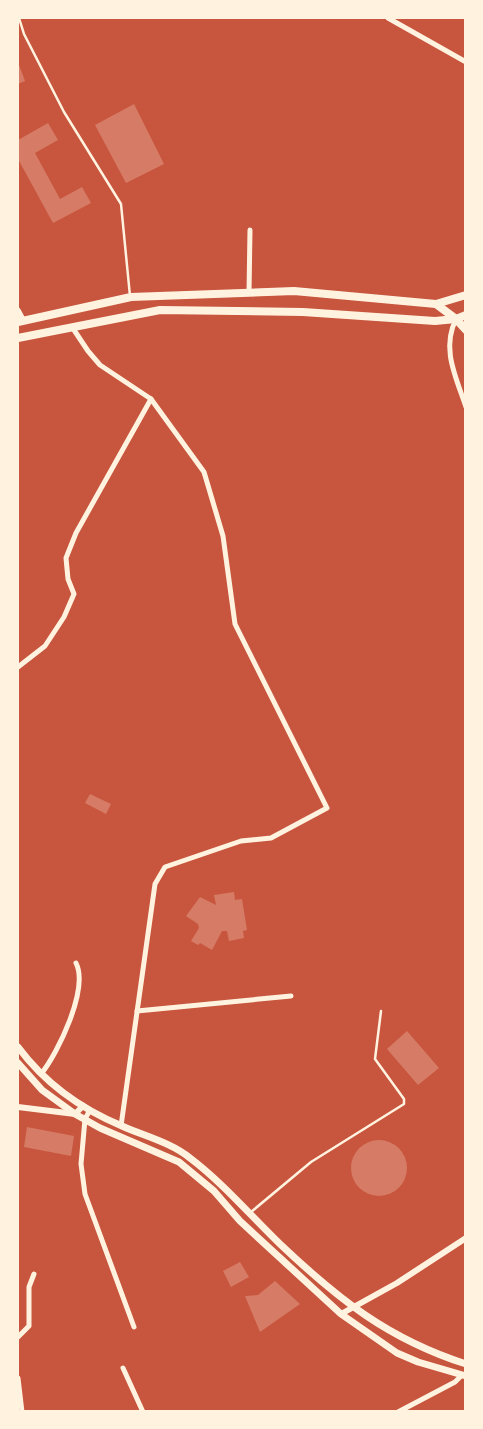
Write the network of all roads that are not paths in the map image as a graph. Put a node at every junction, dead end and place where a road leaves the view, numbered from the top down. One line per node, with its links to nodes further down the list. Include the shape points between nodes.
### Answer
1 (19, 18): 6 (lane, via 64,112 122,204)
2 (388, 18): 3 (street)
3 (466, 62)
4 (250, 230): 5 (street)
5 (249, 293): 6 (main road); 8 (main road, via 294,291)
6 (131, 297): 12 (main road)
7 (464, 298): 8 (main road)
8 (436, 304): 11 (main road)
9 (18, 310): 12 (street)
10 (466, 315): 11 (main road)
11 (456, 319): 13 (main road, via 435,321 303,312 160,310); 14 (main road); 17 (street, via 448,342)
12 (21, 321)
13 (72, 326): 15 (main road); 16 (street, via 100,365)
14 (466, 330)
15 (18, 338)
16 (151, 400): 18 (street, via 76,533 66,558 68,579 74,594 64,617 45,646); 21 (street, via 204,472 223,536 235,624 327,808 271,838 241,841 165,867 155,884)
17 (466, 407)
18 (18, 667)
19 (76, 963): 25 (street, via 80,977 76,1000 55,1052)
20 (291, 996): 21 (street)
21 (137, 1011): 30 (street)
22 (381, 1011): 31 (lane, via 376,1058 404,1099 404,1104 311,1162)
23 (18, 1047): 25 (main road)
24 (18, 1063): 28 (main road, via 42,1090)
25 (40, 1074): 27 (main road)
26 (18, 1107): 28 (street)
27 (87, 1108): 28 (street); 29 (street); 30 (main road)
28 (75, 1114): 29 (main road)
29 (85, 1119): 35 (main road, via 179,1162 214,1191 240,1221); 36 (street, via 80,1164 86,1194)
30 (121, 1126): 31 (main road, via 172,1146 190,1157)
31 (250, 1213): 34 (main road, via 280,1244)
32 (466, 1238): 34 (street)
33 (34, 1274): 37 (street, via 29,1287 29,1326)
34 (353, 1307): 35 (street); 38 (main road, via 419,1347)
35 (342, 1314): 40 (main road, via 397,1353)
36 (134, 1327)
37 (18, 1337)
38 (466, 1364)
39 (123, 1368): 43 (street)
40 (464, 1375): 44 (street)
41 (18, 1378): 42 (street)
42 (22, 1412)
43 (143, 1412)
44 (398, 1412)

